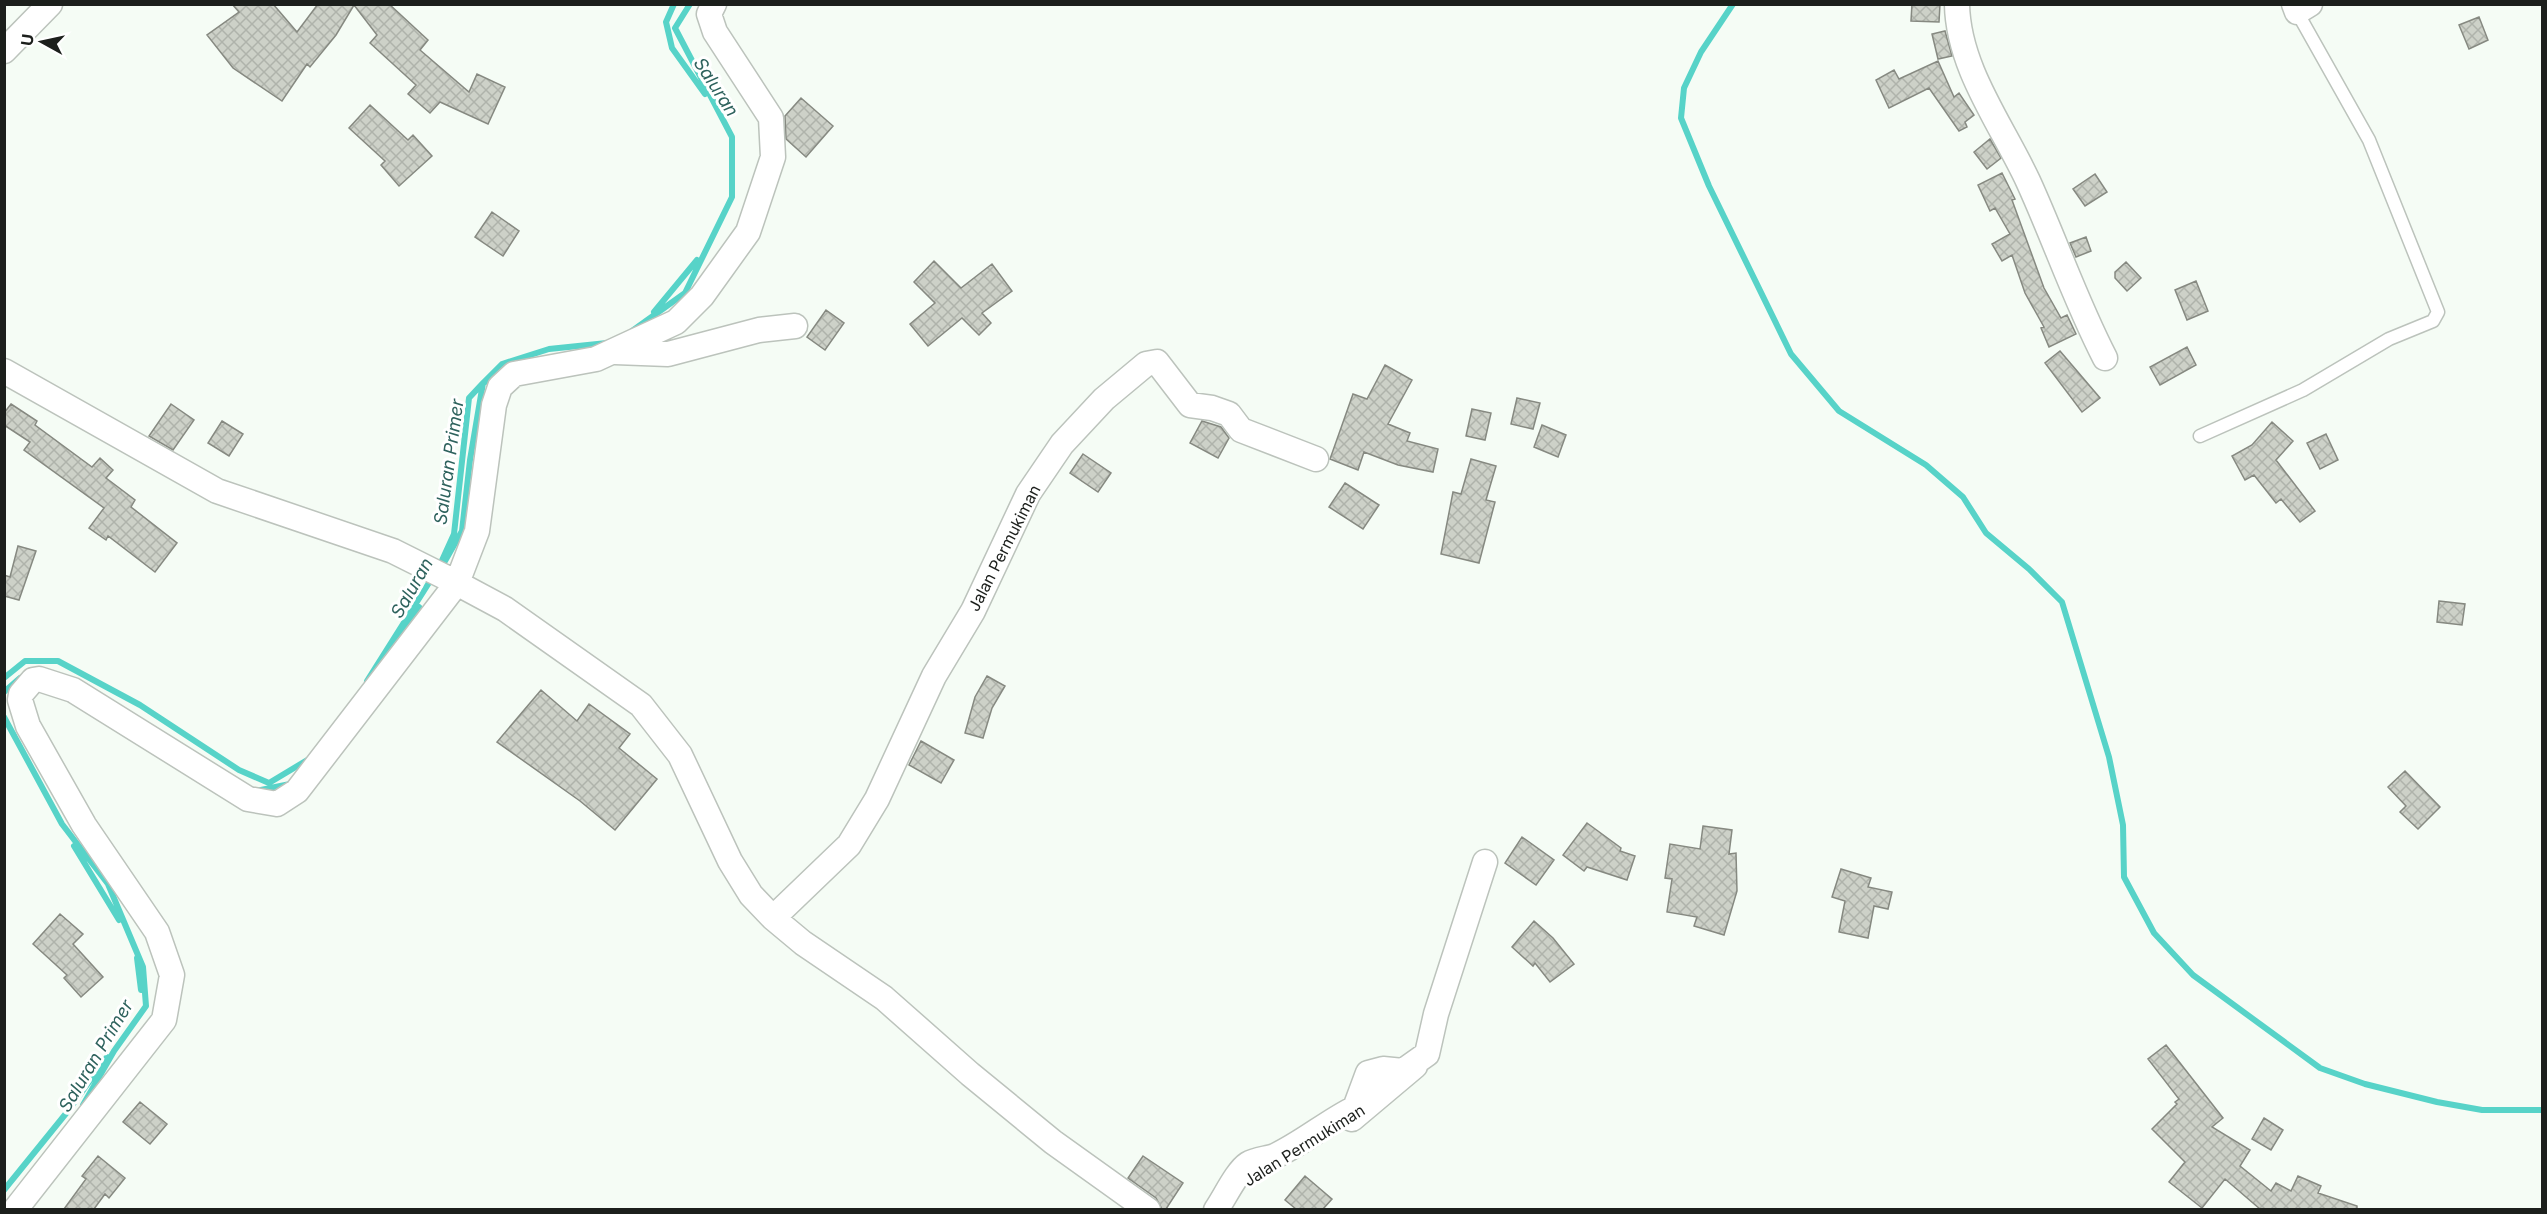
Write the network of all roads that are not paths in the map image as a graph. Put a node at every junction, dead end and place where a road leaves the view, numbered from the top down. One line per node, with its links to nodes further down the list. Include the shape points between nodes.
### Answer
1 (50, 4): 5 (street)
2 (714, 4): 7 (street, via 709,14 715,32 771,118 773,157 766,184 748,232 702,296 676,322)
3 (1957, 4): 8 (street, via 1957,25 1966,57 2028,182)
4 (2300, 7): 10 (lane, via 2369,140 2438,312 2433,321 2389,339 2302,390)
5 (4, 51)
6 (795, 326): 7 (street, via 759,330 668,354)
7 (615, 352): 12 (street, via 514,374 500,387 494,405 477,531)
8 (2105, 358)
9 (4, 371): 12 (street, via 217,491 393,551)
10 (2200, 436)
11 (1316, 459): 13 (street, Jalan Permukiman, via 1241,430 1229,414 1190,405 1157,362 1146,363 1104,399 1062,444 1028,494 973,611 934,676 877,799 849,845)
12 (454, 582): 13 (street, via 505,609 641,705 680,755 730,861); 14 (street, via 297,791 277,804 248,799 73,690 39,679 21,694 28,726 84,825 157,932 172,975 164,1020)
13 (772, 918): 15 (street, via 803,944 884,998 1053,1142)
14 (15, 1209)
15 (1148, 1209)
16 (1216, 1209): 17 (street, Jalan Permukiman, via 1230,1192 1236,1175 1249,1163 1273,1157 1321,1130 1329,1120 1355,1108 1368,1072 1403,1071 1426,1054 1436,1014 1488,864 1463,936 1436,1049 1353,1119 1241,1183)
17 (1227, 1209)

